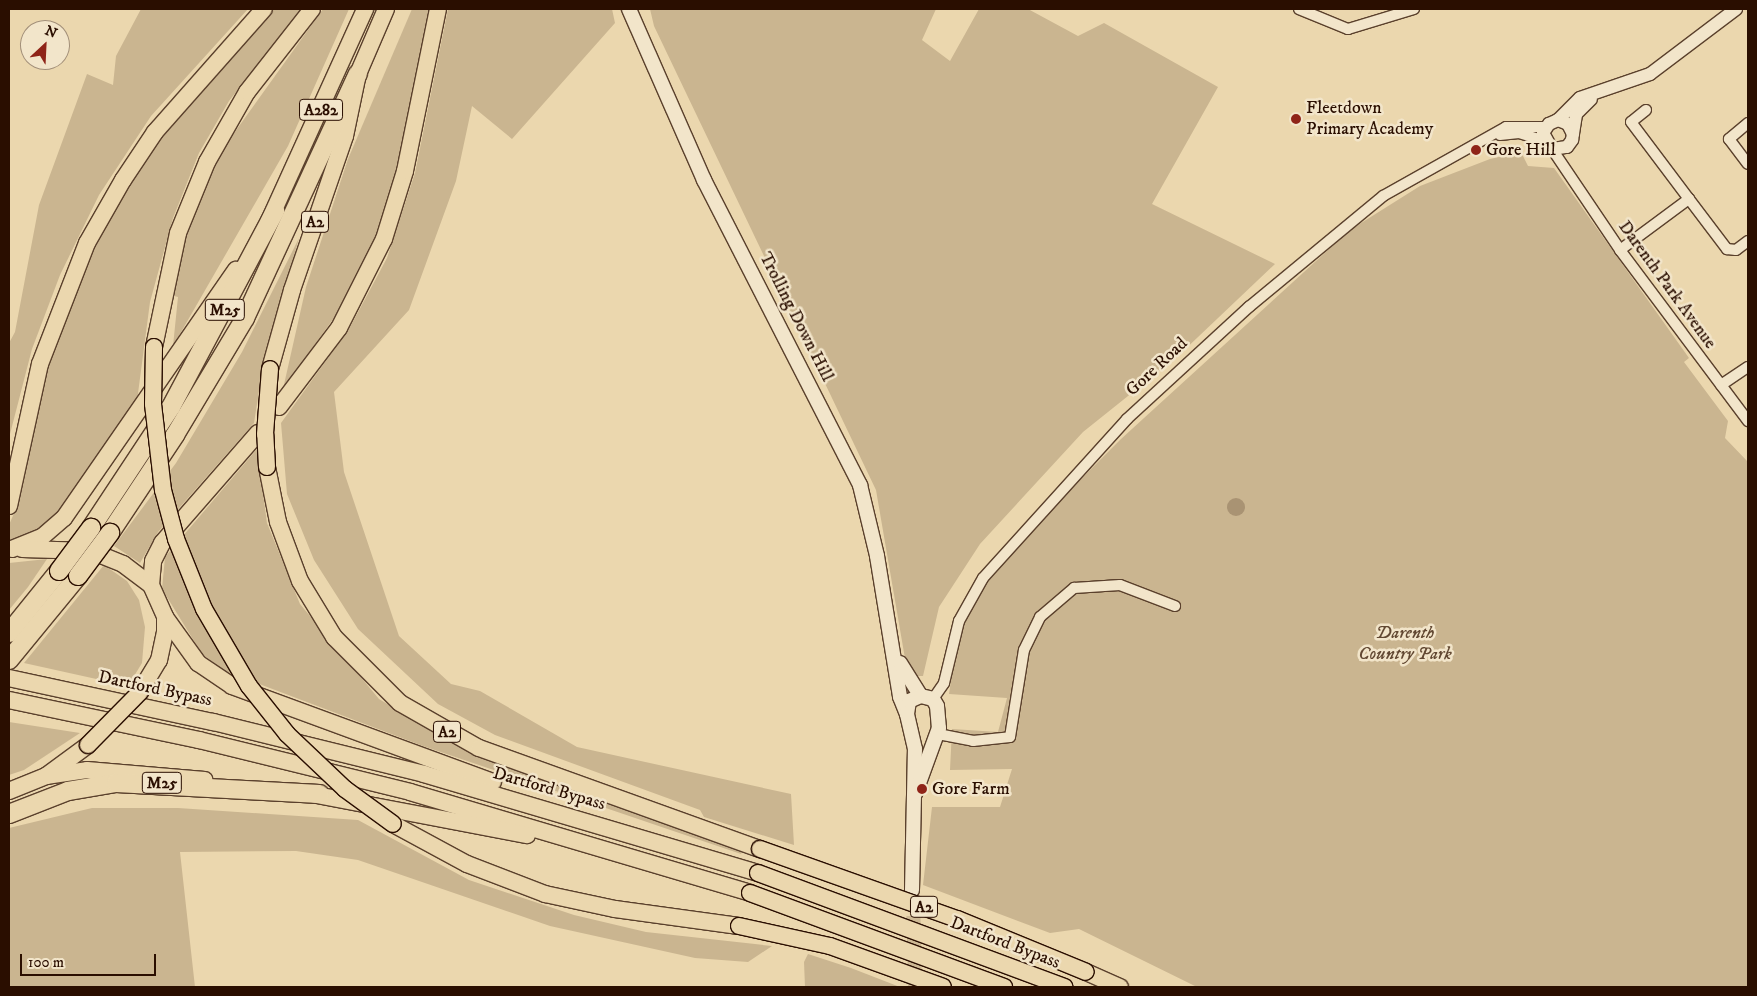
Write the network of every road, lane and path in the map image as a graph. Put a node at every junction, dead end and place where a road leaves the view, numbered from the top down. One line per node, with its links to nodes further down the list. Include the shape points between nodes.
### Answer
1 (264, 9): 32 (highway, via 156,132 123,180 87,244 40,364)
2 (312, 9): 54 (highway, bridge, via 248,92 207,162 175,242 154,347 153,404 163,490 176,538 204,609 249,686 282,729 345,790 393,824 467,864 545,894 615,910 740,926 830,946)
3 (365, 9): 24 (highway, A282)
4 (386, 9): 11 (highway)
5 (438, 9): 29 (highway, via 405,171 384,239 339,328)
6 (629, 9): 38 (main road, Trolling Down Hill, via 704,180 860,485 870,515)
7 (1299, 9): 10 (street)
8 (1414, 9): 10 (street, via 1350,29 1333,25)
9 (1736, 9): 12 (street, via 1650,74)
10 (1324, 13)
11 (358, 74): 39 (highway, M25, bridge, via 245,318 176,435 110,533); 57 (highway, A2, bridge, via 345,136 292,290 270,369 264,434 278,522 300,581 334,637 400,703 478,748 957,919)
12 (1597, 94): 14 (street, via 1572,103); 17 (street, via 1576,114)
13 (1646, 110): 23 (street, via 1631,122)
14 (1558, 120): 16 (street); 17 (street, via 1568,124)
15 (1748, 123): 22 (street, via 1729,139)
16 (1545, 127): 18 (street, Gore Road, via 1518,124); 19 (street)
17 (1573, 134): 20 (street)
18 (1490, 136): 19 (street, Gore Road, via 1519,133); 41 (street, Gore Road, via 1419,173 1361,212 1235,320 1115,430 979,585 959,621 944,683)
19 (1548, 145): 20 (street); 21 (street, Darenth Park Avenue)
20 (1567, 147): 21 (street)
21 (1565, 164): 26 (street, Darenth Park Avenue, via 1570,179)
22 (1748, 164)
23 (1689, 199): 25 (street, via 1727,249 1736,250); 26 (street)
24 (276, 211): 33 (highway, via 64,518 42,537); 37 (highway, M25, bridge, via 171,407 91,528)
25 (1748, 241)
26 (1620, 250): 28 (street, Darenth Park Avenue)
27 (1748, 367): 28 (street)
28 (1721, 386): 30 (street, Darenth Park Avenue)
29 (279, 407)
30 (1748, 421)
31 (258, 433): 34 (highway, via 162,543 153,561)
32 (9, 506)
33 (11, 549): 34 (highway, via 92,552 123,564)
34 (151, 585): 36 (highway)
35 (1175, 606): 44 (street, via 1120,585 1074,588 1040,617 1024,650 1010,737 1001,741)
36 (165, 617): 46 (highway, bridge, via 159,660 140,692 88,745); 51 (highway, via 198,663 232,686)
37 (12, 630)
38 (895, 654): 41 (main road, Trolling Down Hill); 43 (main road, Trolling Down Hill, via 900,697)
39 (9, 660)
40 (9, 678): 51 (highway, Dartford Bypass / A2, via 213,722 424,774)
41 (927, 698): 43 (main road, via 909,701); 44 (main road)
42 (9, 700): 52 (highway, via 401,790)
43 (907, 714): 45 (main road, Trolling Down Hill)
44 (935, 737): 45 (main road); 49 (main road)
45 (914, 740): 49 (main road, Trolling Down Hill)
46 (46, 776): 47 (highway); 48 (highway, via 87,770 126,772)
47 (9, 791)
48 (320, 794): 50 (highway, M25, via 116,783 68,791); 52 (highway)
49 (915, 794): 53 (main road)
50 (9, 814)
51 (644, 837): 56 (highway, Dartford Bypass / A2, bridge, via 758,872)
52 (635, 857): 55 (highway, bridge, via 750,893)
53 (912, 890)
54 (943, 987)
55 (1004, 987)
56 (1064, 987)
57 (1120, 987)

